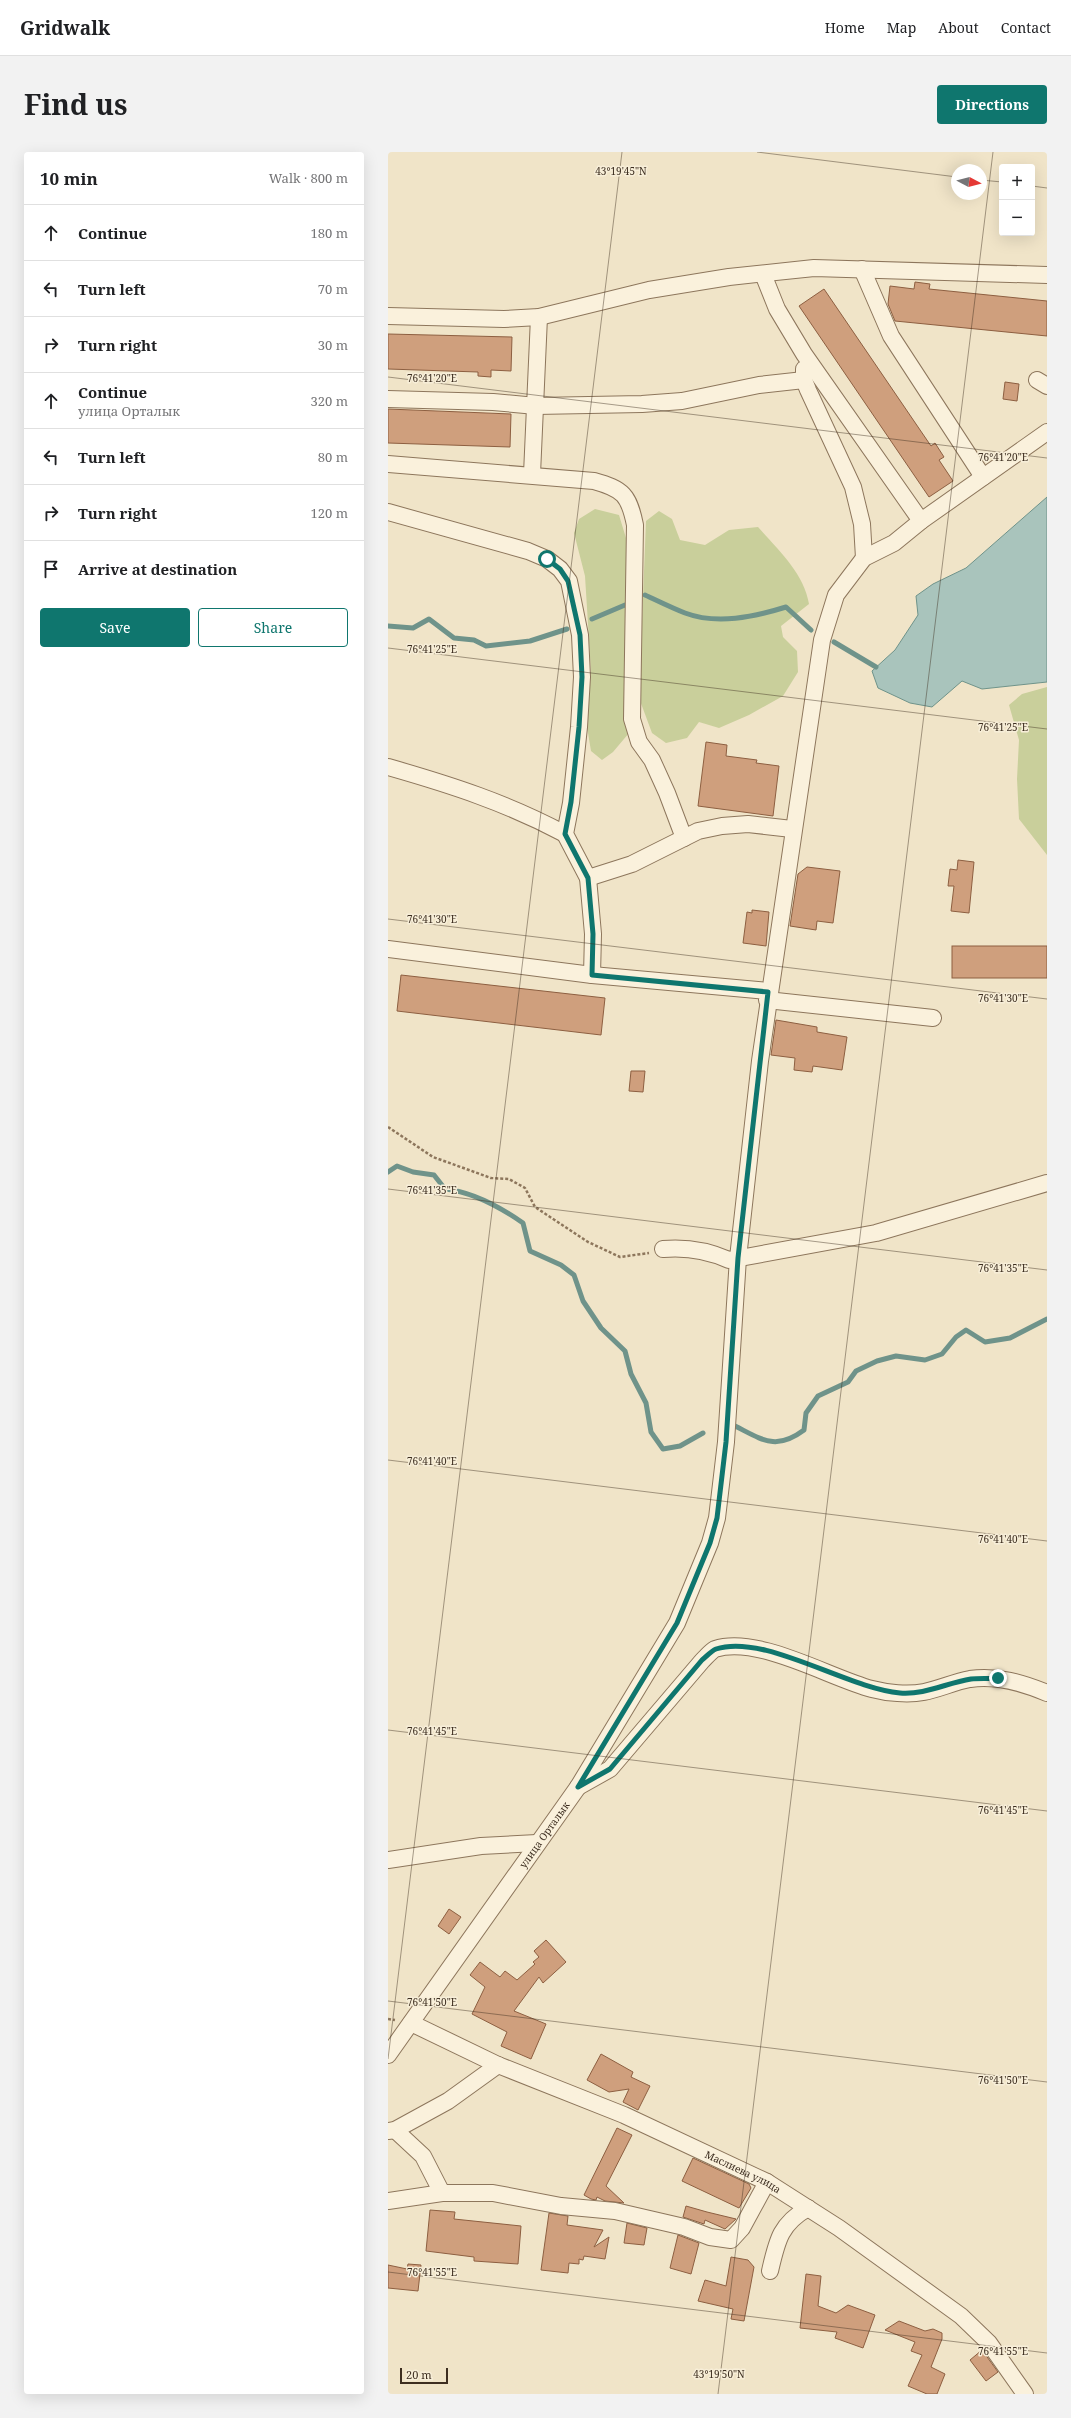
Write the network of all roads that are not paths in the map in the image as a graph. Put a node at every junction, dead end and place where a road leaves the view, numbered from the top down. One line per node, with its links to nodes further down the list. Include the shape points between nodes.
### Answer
1 (862, 269): 2 (street, via 814,268); 3 (street); 13 (street, via 891,336)
2 (763, 274): 5 (street, via 649,290); 6 (street, via 777,309)
3 (1047, 275)
4 (388, 316): 5 (street, via 504,319)
5 (539, 317): 9 (street)
6 (804, 354): 7 (street); 15 (street)
7 (804, 380): 9 (street, via 759,385 682,401); 16 (street, via 853,487 862,524)
8 (388, 399): 9 (street)
9 (536, 406): 12 (street)
10 (1047, 432): 13 (street)
11 (388, 464): 12 (street)
12 (532, 474): 20 (street, via 615,486 631,506 635,525 632,719 640,742 661,780)
13 (983, 477): 15 (street)
14 (388, 512): 19 (street, via 528,551 547,559 560,569 568,581 580,635 582,677 575,765)
15 (921, 521): 16 (street, via 894,543)
16 (864, 558): 18 (street, улица Орталык, via 836,595 822,640)
17 (388, 767): 19 (street, via 474,792)
18 (792, 829): 20 (street, via 765,825 722,826 698,831); 24 (street, улица Орталык)
19 (565, 834): 21 (street)
20 (684, 838): 21 (street, via 632,864)
21 (588, 878): 23 (street, via 593,934)
22 (388, 949): 23 (street)
23 (592, 975): 24 (street)
24 (768, 996): 25 (street); 28 (street, улица Орталык)
25 (933, 1018)
26 (1047, 1183): 28 (street, via 876,1233)
27 (663, 1249): 28 (street, via 679,1248 716,1254 729,1260)
28 (738, 1258): 30 (street, улица Орталык, via 726,1442 717,1518 710,1543 677,1623)
29 (1047, 1692): 30 (street, via 1030,1685 998,1678 971,1679 923,1692 901,1693 873,1689 785,1655 747,1648 714,1649 610,1769)
30 (578, 1787): 31 (street, улица Орталык)
31 (537, 1843): 32 (street, via 481,1846); 33 (street, улица Орталык)
32 (388, 1860)
33 (411, 2023): 34 (street, улица Орталык); 35 (street, Маслиева улица)
34 (388, 2055)
35 (498, 2065): 36 (street, via 448,2101); 37 (street, Маслиева улица, via 624,2114)
36 (391, 2131): 38 (street, via 423,2156)
37 (767, 2182): 38 (street, via 742,2228 731,2240 710,2237 684,2227 615,2211 561,2206 493,2193); 40 (street, Маслиева улица)
38 (442, 2192): 39 (street)
39 (388, 2201)
40 (808, 2208): 41 (street, via 789,2221 781,2232); 42 (street, Маслиева улица, via 961,2316 989,2343)
41 (770, 2271)
42 (1025, 2394)

